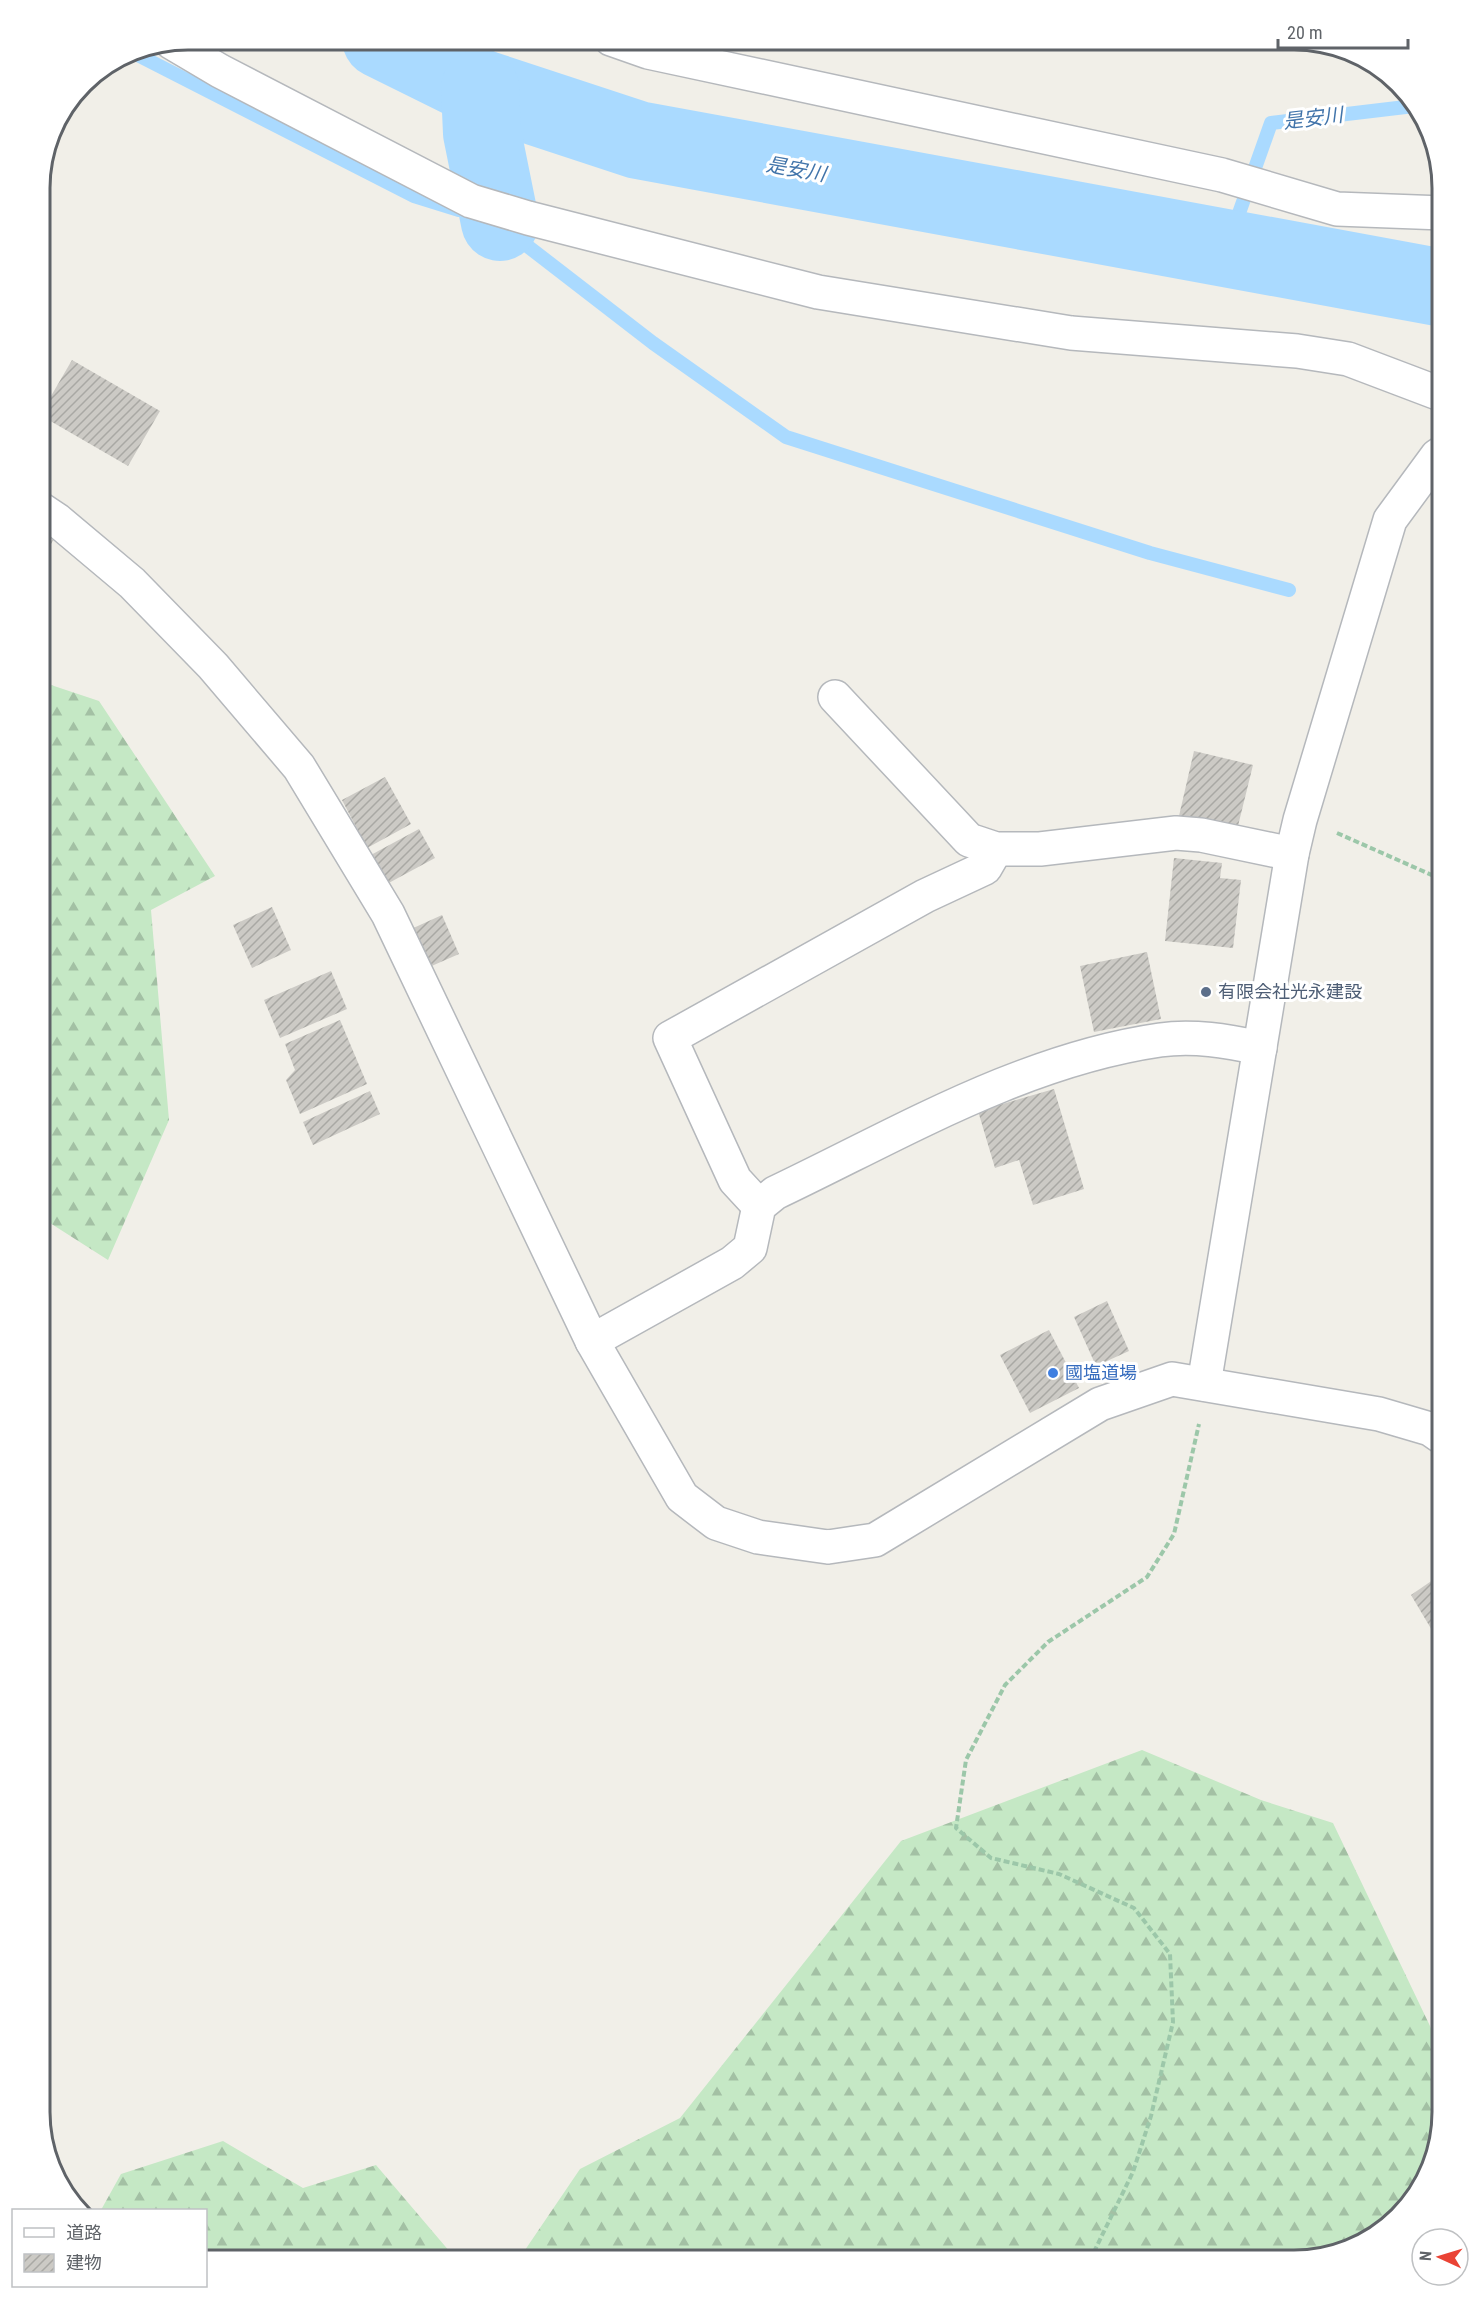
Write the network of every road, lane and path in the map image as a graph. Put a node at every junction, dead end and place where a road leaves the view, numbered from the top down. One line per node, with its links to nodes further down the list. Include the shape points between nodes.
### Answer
1 (185, 50): 4 (street, via 471,201 528,218 818,292 1071,333 1297,351 1348,359)
2 (642, 50): 3 (street, via 1222,175 1337,209)
3 (1432, 213)
4 (1432, 391)
5 (1432, 463): 8 (street, via 1390,520)
6 (50, 517): 14 (street, via 132,583 213,666 299,766 388,914)
7 (835, 697): 9 (street, via 969,840)
8 (1300, 820): 10 (street); 11 (path, via 1328,828)
9 (996, 849): 10 (street, via 1040,849 1176,833); 13 (street, via 985,868 925,896 670,1038 735,1180)
10 (1292, 854): 12 (street)
11 (1432, 875)
12 (1260, 1048): 13 (street, via 1217,1039 1161,1040 1073,1060 1016,1078 775,1193); 15 (street)
13 (759, 1206): 14 (street, via 750,1248 732,1263)
14 (592, 1341): 15 (street, via 682,1497 716,1522 758,1538 828,1547 875,1540 1100,1404 1172,1379)
15 (1204, 1384): 16 (street, via 1379,1414); 17 (path, via 1197,1438 1174,1534 1147,1577 1047,1642 1005,1685 966,1760 957,1828 991,1858 1059,1874 1134,1908 1170,1954 1173,2022 1151,2116 1133,2172)
16 (1432, 1430)
17 (1095, 2250)

